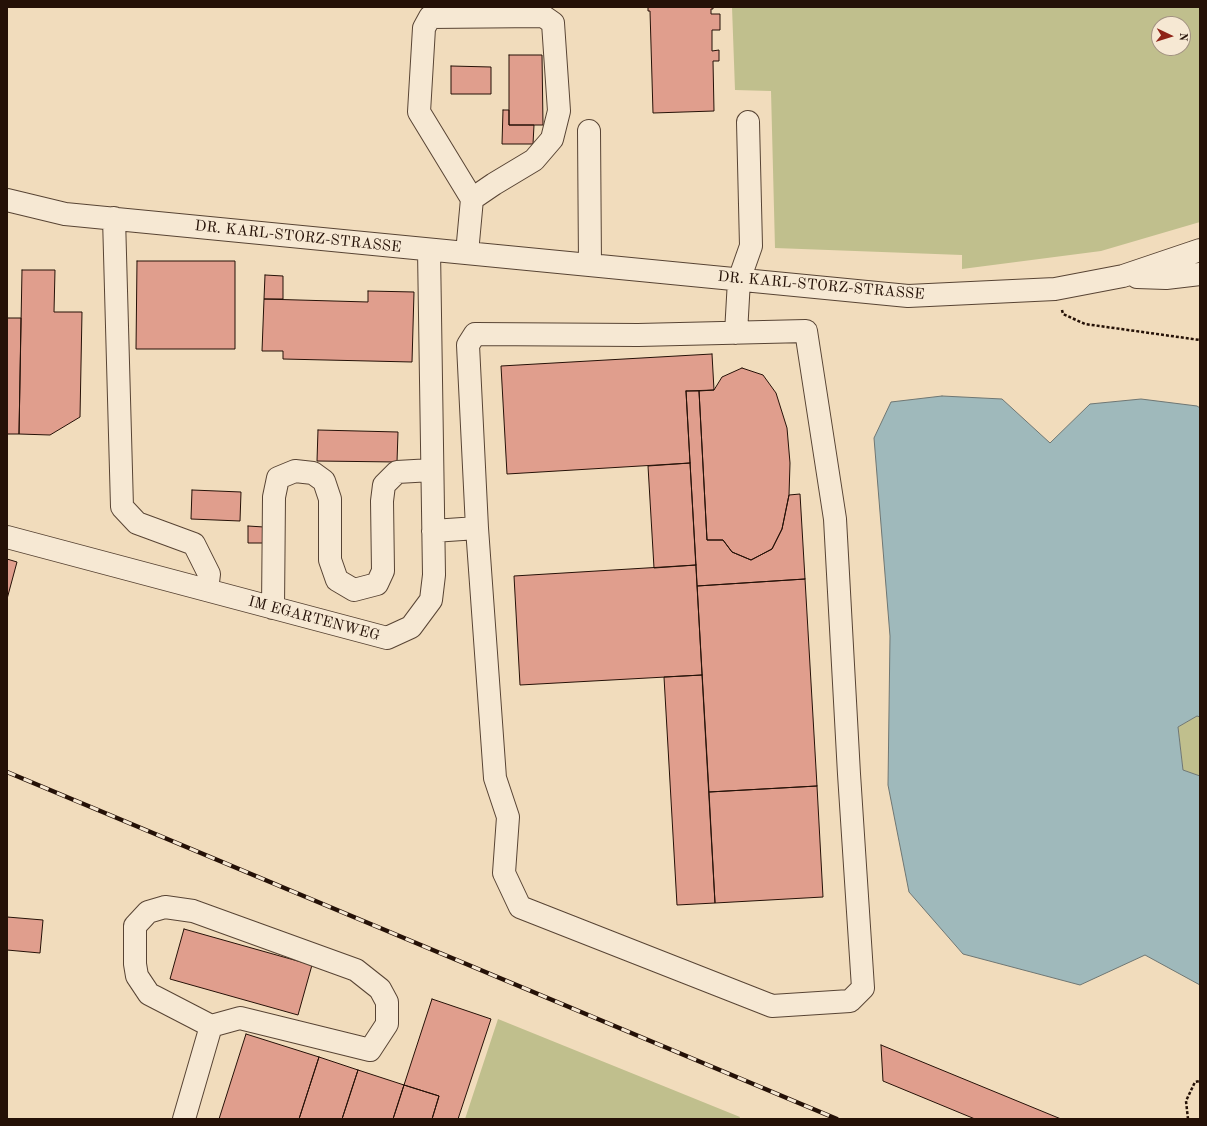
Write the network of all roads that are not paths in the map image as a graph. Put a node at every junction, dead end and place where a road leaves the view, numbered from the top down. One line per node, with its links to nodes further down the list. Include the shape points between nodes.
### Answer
1 (748, 122): 12 (street, via 751,246)
2 (589, 131): 9 (street)
3 (472, 199): 3 (street, via 534,160 552,139 559,112 554,23 543,16 430,17 424,28 419,112); 8 (street)
4 (7, 200): 5 (street, DR. KARL-STORZ-STRASSE, via 65,214)
5 (114, 218): 6 (street, DR. KARL-STORZ-STRASSE); 18 (street, via 122,507 137,523 194,544 209,574)
6 (430, 250): 8 (street, DR. KARL-STORZ-STRASSE); 14 (street, IM EGARTENWEG)
7 (1200, 250): 11 (street, DR. KARL-STORZ-STRASSE)
8 (468, 254): 9 (street, DR. KARL-STORZ-STRASSE)
9 (590, 265): 12 (street, DR. KARL-STORZ-STRASSE)
10 (1200, 274): 11 (street, DR. KARL-STORZ-STRASSE, via 1166,278)
11 (1123, 276): 12 (street, DR. KARL-STORZ-STRASSE, via 1055,289 908,296)
12 (739, 280): 13 (street)
13 (736, 333): 15 (street, via 475,334 468,345); 15 (street, via 806,331 834,519 863,988 850,1001 772,1006 520,907 504,873 508,817 495,778)
14 (432, 470): 16 (street, IM EGARTENWEG); 19 (street, via 397,472 384,485 383,571 377,584 354,590 337,580 330,560 330,499 324,481 313,473 295,471 278,478 274,497)
15 (477, 528): 16 (street)
16 (433, 531): 19 (street, IM EGARTENWEG, via 434,575 431,600 411,627 386,638)
17 (7, 537): 18 (street, IM EGARTENWEG)
18 (207, 590): 19 (street, IM EGARTENWEG)
19 (273, 608)
20 (211, 1026): 20 (street, via 149,994 137,976 136,926 148,912 165,907 193,911 356,970 380,988 387,1002 387,1024 370,1050 240,1018); 21 (street)
21 (184, 1119)

